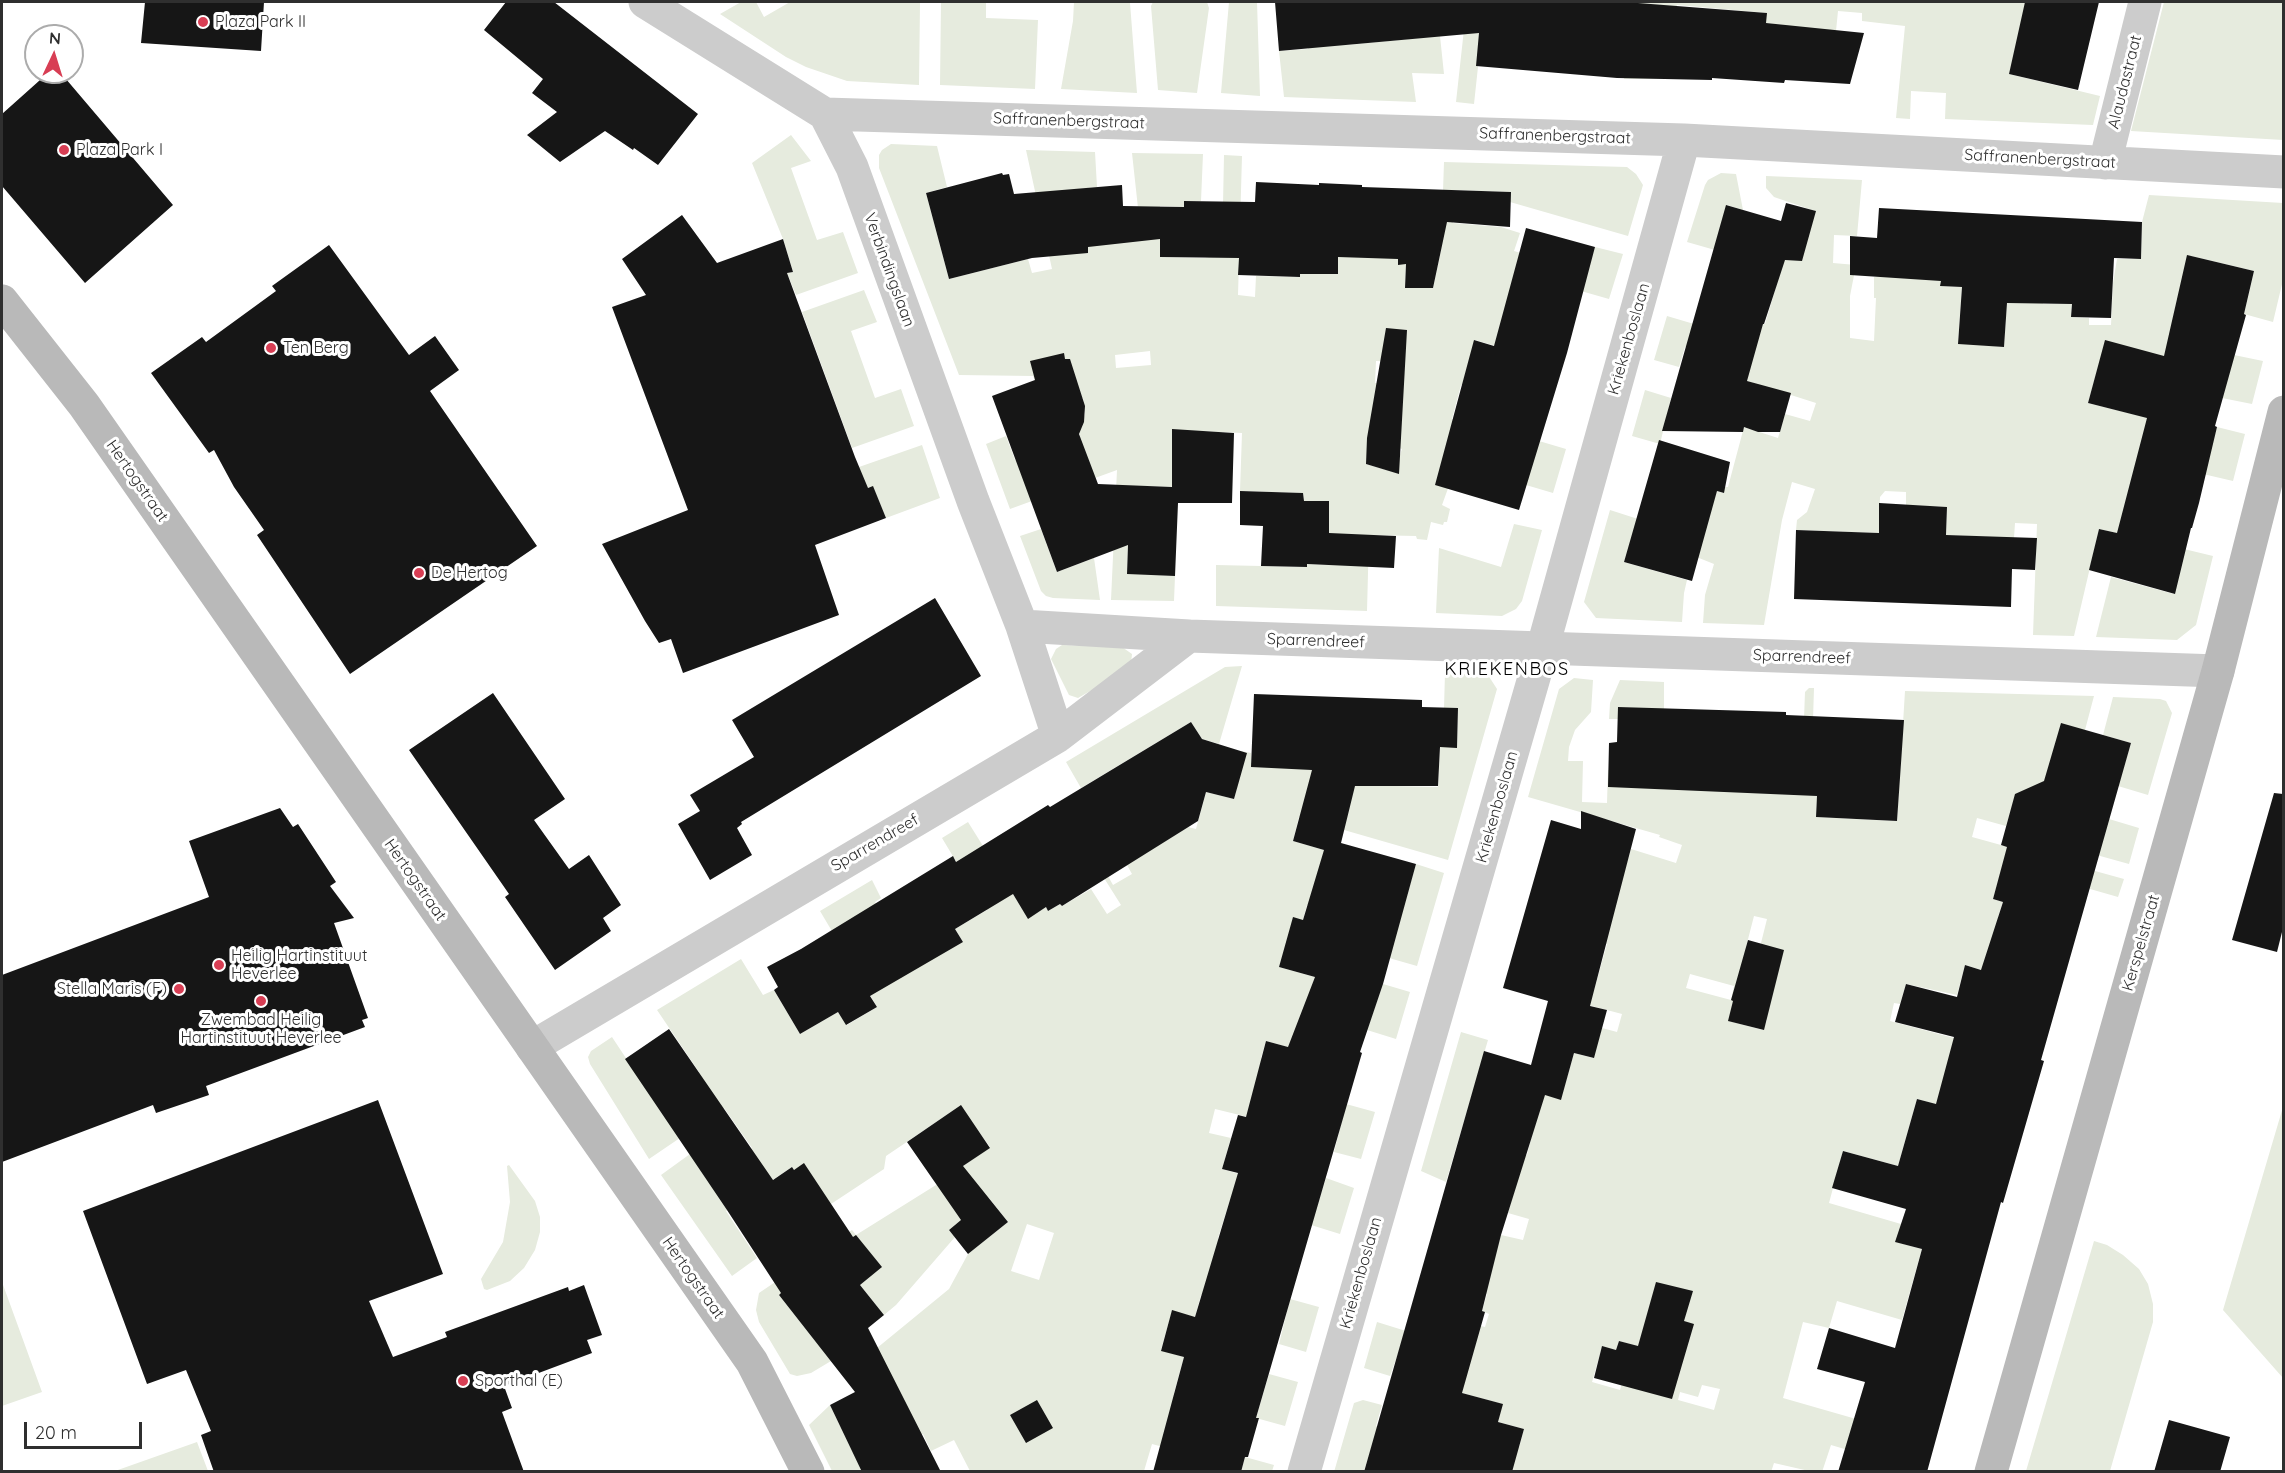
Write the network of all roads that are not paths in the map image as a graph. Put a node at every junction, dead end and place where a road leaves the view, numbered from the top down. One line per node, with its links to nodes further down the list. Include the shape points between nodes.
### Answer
1 (645, 2): 3 (street)
2 (2145, 2): 5 (street, Alaudastraat)
3 (825, 114): 4 (street, Saffranenbergstraat); 9 (street, Verbindingslaan, via 852,167)
4 (1684, 140): 5 (street, Saffranenbergstraat); 11 (street, Kriekenboslaan)
5 (2105, 163): 6 (street, Saffranenbergstraat)
6 (2283, 172)
7 (2, 301): 14 (street, Hertogstraat, via 84,405)
8 (2283, 412): 12 (street, Kerspelstraat)
9 (1022, 626): 10 (street); 13 (street, Verbindingslaan)
10 (1189, 636): 11 (street, Sparrendreef); 13 (street, Sparrendreef)
11 (1542, 650): 12 (street, Sparrendreef); 16 (street, Kriekenboslaan)
12 (2218, 671): 17 (street, Kerspelstraat)
13 (1058, 736): 14 (street, Sparrendreef)
14 (532, 1047): 15 (street, Hertogstraat, via 752,1362)
15 (808, 1472)
16 (1304, 1472)
17 (1991, 1472)

